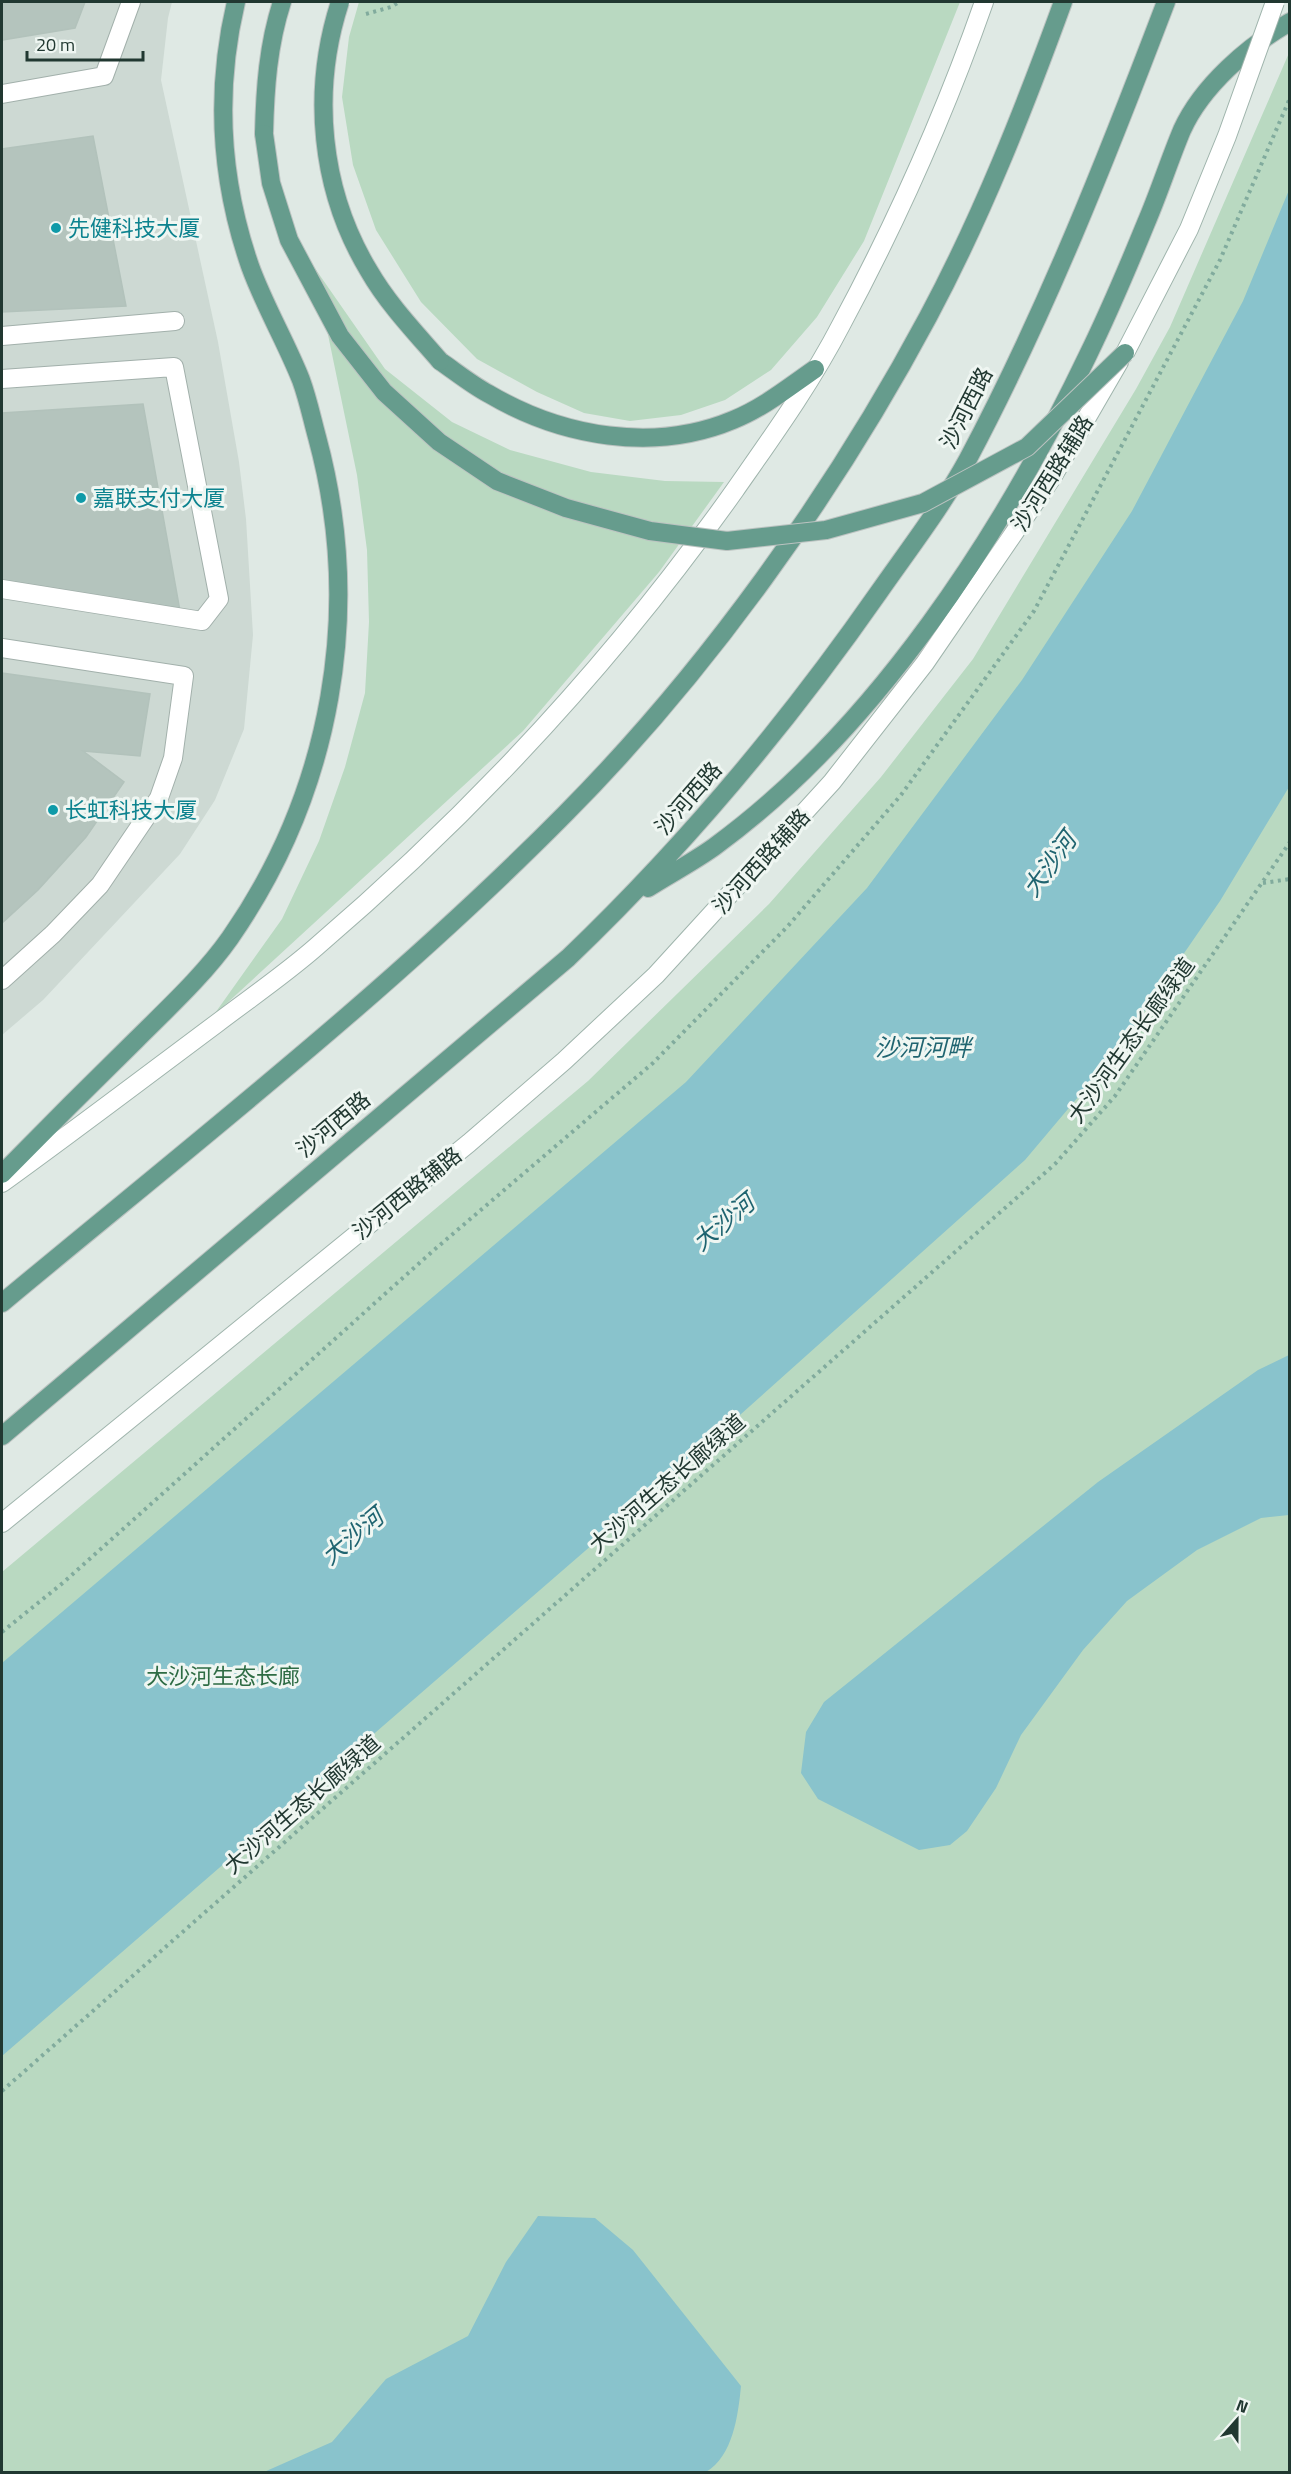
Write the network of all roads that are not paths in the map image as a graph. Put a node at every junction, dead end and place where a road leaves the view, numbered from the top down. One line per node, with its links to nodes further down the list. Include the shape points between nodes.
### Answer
1 (131, 2): 10 (main road, via 104,76)
2 (236, 2): 20 (main road, via 225,50 221,99 235,211 250,268 302,383 333,499 340,607 336,660 324,722 288,833 228,941 178,998)
3 (282, 2): 13 (main road, bridge, via 270,46 264,134 271,183 289,240 340,336 384,392 439,442 497,481 650,531 727,540 826,530 923,503 1027,447)
4 (340, 2): 14 (main road, bridge, via 324,75 323,124 329,171 346,226 369,272 402,318 441,361 489,394 539,419 589,434 639,438 687,435 734,420 771,400)
5 (984, 2): 14 (main road, via 931,141 840,328)
6 (1063, 2): 22 (main road, via 1023,111 929,315 815,507 694,667 567,812 379,991)
7 (1166, 2): 18 (main road, 沙河西路, via 1071,244 967,461 797,704)
8 (1275, 2): 13 (main road, 沙河西路辅路, bridge, via 1189,229)
9 (1290, 22): 18 (main road, bridge, via 1231,66 1183,128 1088,356 1029,467 969,569 883,684 796,778 714,847)
10 (2, 94)
11 (175, 321): 12 (main road)
12 (2, 336)
13 (1125, 353): 24 (main road, 沙河西路辅路, bridge, via 1053,476 925,663 832,782 656,975 469,1143)
14 (814, 369): 21 (main road, via 777,430 651,604 590,679 504,770 405,868 298,962)
15 (2, 379): 16 (main road, via 174,367 219,599 202,621)
16 (2, 589)
17 (2, 648): 19 (main road, via 184,676 173,758 159,798 100,885)
18 (629, 900): 23 (main road, 沙河西路, via 568,958)
19 (2, 980)
20 (2, 1174)
21 (2, 1183)
22 (2, 1303)
23 (2, 1436)
24 (2, 1523)

